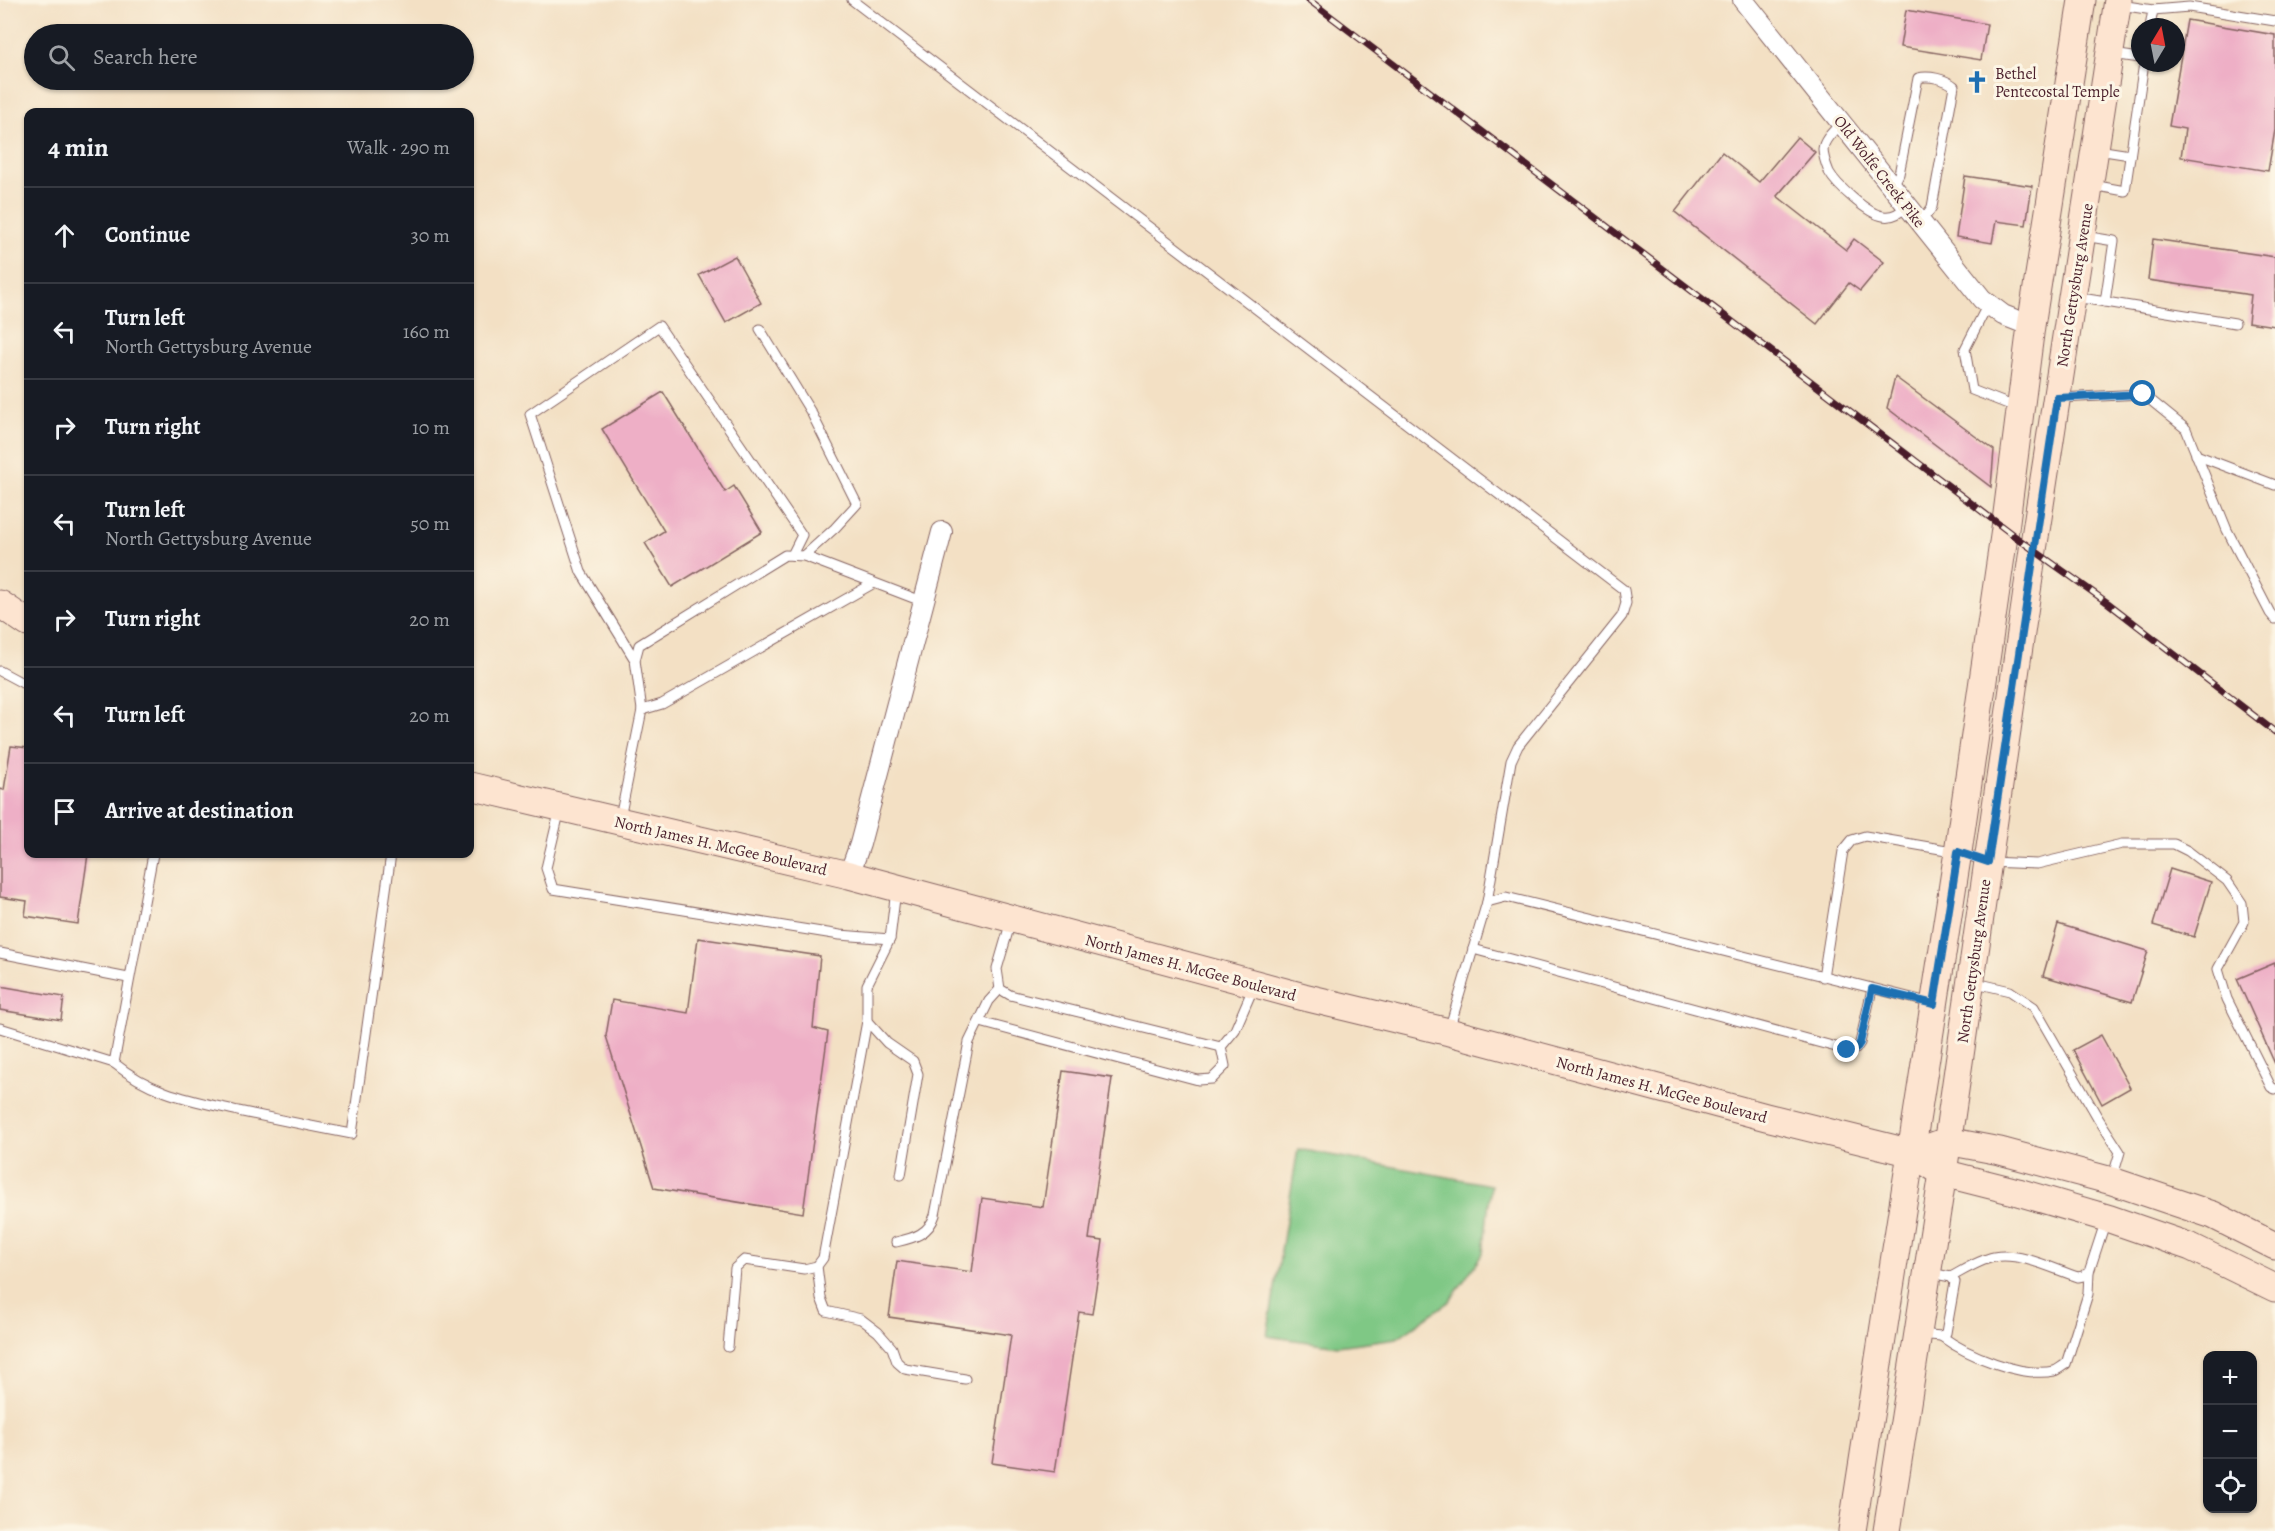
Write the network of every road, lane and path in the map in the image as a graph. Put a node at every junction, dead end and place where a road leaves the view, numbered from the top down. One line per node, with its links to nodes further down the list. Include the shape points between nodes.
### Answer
1 (852, 0): 49 (lane, via 1624,590 1622,616 1518,746 1511,761)
2 (1743, 0): 11 (street, Old Wolfe Creek Pike)
3 (2082, 0): 22 (main road, North Gettysburg Avenue)
4 (2118, 2): 5 (lane); 8 (main road, North Gettysburg Avenue)
5 (2152, 10): 6 (lane); 7 (lane, via 2189,7)
6 (2151, 18)
7 (2275, 21)
8 (2110, 53): 9 (lane); 12 (main road, North Gettysburg Avenue)
9 (2131, 56)
10 (2143, 72): 13 (lane)
11 (1842, 123): 14 (street, Old Wolfe Creek Pike); 16 (lane, via 1823,148 1829,172 1870,212 1883,216)
12 (2095, 149): 13 (lane); 15 (main road, North Gettysburg Avenue)
13 (2130, 155): 15 (lane, via 2125,190)
14 (1889, 183): 16 (street, Old Wolfe Creek Pike); 16 (lane, via 1899,174 1918,78 1947,81 1954,86 1932,207 1928,213)
15 (2090, 185): 17 (main road, North Gettysburg Avenue)
16 (1913, 213): 20 (street, Old Wolfe Creek Pike)
17 (2082, 236): 18 (main road, North Gettysburg Avenue); 19 (lane, via 2114,241)
18 (2072, 297): 19 (lane); 24 (main road, North Gettysburg Avenue)
19 (2105, 302): 21 (lane)
20 (1988, 303): 22 (street, Old Wolfe Creek Pike, via 2004,315); 25 (lane, via 1965,349 1971,390)
21 (2235, 323)
22 (2031, 326): 25 (main road, North Gettysburg Avenue)
23 (760, 329): 30 (lane, via 812,414 857,504)
24 (2057, 398): 26 (lane, via 2143,394 2186,429); 46 (main road, North Gettysburg Avenue)
25 (2020, 408): 43 (main road, North Gettysburg Avenue)
26 (2196, 455): 27 (lane); 34 (lane, via 2227,531)
27 (2275, 485)
28 (942, 532): 32 (street)
29 (792, 555): 30 (lane); 36 (lane, via 785,555 639,645); 36 (lane, via 802,535 659,326 530,414 581,572)
30 (804, 556): 31 (lane)
31 (874, 583): 32 (lane); 39 (lane, via 662,704)
32 (924, 602): 47 (street)
33 (0, 604): 35 (main road)
34 (2275, 619)
35 (24, 620)
36 (635, 660): 39 (lane)
37 (0, 671): 38 (lane)
38 (24, 684)
39 (642, 710): 42 (lane)
40 (474, 787): 41 (main road, North James H. McGee Boulevard)
41 (560, 807): 42 (main road, North James H. McGee Boulevard); 51 (lane, via 546,868 553,889 840,935)
42 (619, 821): 47 (main road, North James H. McGee Boulevard)
43 (1958, 852): 46 (lane); 54 (lane, via 1864,836 1852,840 1843,850); 60 (main road, North Gettysburg Avenue)
44 (152, 858): 55 (lane)
45 (390, 858): 66 (lane, via 352,1134 177,1098 147,1086)
46 (1988, 862): 56 (main road, North Gettysburg Avenue); 67 (lane, via 2037,864 2115,844 2174,844 2227,881 2242,903 2244,922 2218,969 2227,999)
47 (849, 875): 48 (main road, North James H. McGee Boulevard)
48 (897, 888): 50 (main road, North James H. McGee Boulevard); 51 (lane)
49 (1487, 902): 52 (lane); 54 (lane, via 1506,897)
50 (1012, 918): 57 (main road, North James H. McGee Boulevard); 58 (lane, via 997,969)
51 (890, 939): 61 (lane, via 867,985)
52 (1473, 949): 59 (lane, via 1847,1050 1856,1049 1860,1043); 64 (lane)
53 (0, 953): 55 (lane)
54 (1823, 976): 59 (lane)
55 (128, 978): 66 (lane)
56 (1970, 982): 68 (main road, North Gettysburg Avenue); 72 (lane, via 2010,991 2034,1007 2120,1152)
57 (1255, 984): 64 (main road, North James H. McGee Boulevard); 65 (lane, via 1234,1030)
58 (1000, 989): 62 (lane, via 988,1001); 65 (lane, via 1010,995)
59 (1872, 989): 60 (lane)
60 (1934, 1004): 69 (main road, North Gettysburg Avenue)
61 (867, 1021): 71 (lane, via 887,1043 914,1061 918,1074); 76 (lane, via 823,1258)
62 (980, 1023): 65 (lane, via 1198,1080 1212,1079 1225,1066); 74 (lane, via 969,1042 931,1226 917,1237)
63 (0, 1028): 66 (lane)
64 (1449, 1032): 69 (main road, North James H. McGee Boulevard)
65 (1221, 1047)
66 (114, 1062)
67 (2275, 1089)
68 (1947, 1141): 69 (main road); 70 (main road, North Gettysburg Avenue); 72 (main road)
69 (1912, 1153): 70 (main road, North James H. McGee Boulevard); 83 (main road, North Gettysburg Avenue)
70 (1943, 1173): 73 (main road, North James H. McGee Boulevard); 78 (main road, North Gettysburg Avenue)
71 (901, 1175)
72 (2112, 1181): 75 (main road, via 2213,1215)
73 (2107, 1218): 77 (lane); 79 (main road, North James H. McGee Boulevard, via 2191,1247)
74 (896, 1242)
75 (2275, 1246)
76 (817, 1266): 81 (lane, via 804,1269 744,1260 735,1268); 82 (lane, via 826,1311 861,1319 878,1332 905,1368)
77 (2089, 1272): 78 (lane, via 2078,1276 2010,1257 1995,1257); 80 (lane, via 2088,1294 2066,1364 2055,1371 2027,1372)
78 (1939, 1275): 80 (main road, North Gettysburg Avenue)
79 (2275, 1288)
80 (1930, 1335): 84 (main road, North Gettysburg Avenue)
81 (728, 1347)
82 (965, 1379)
83 (1852, 1531)
84 (1887, 1531)

